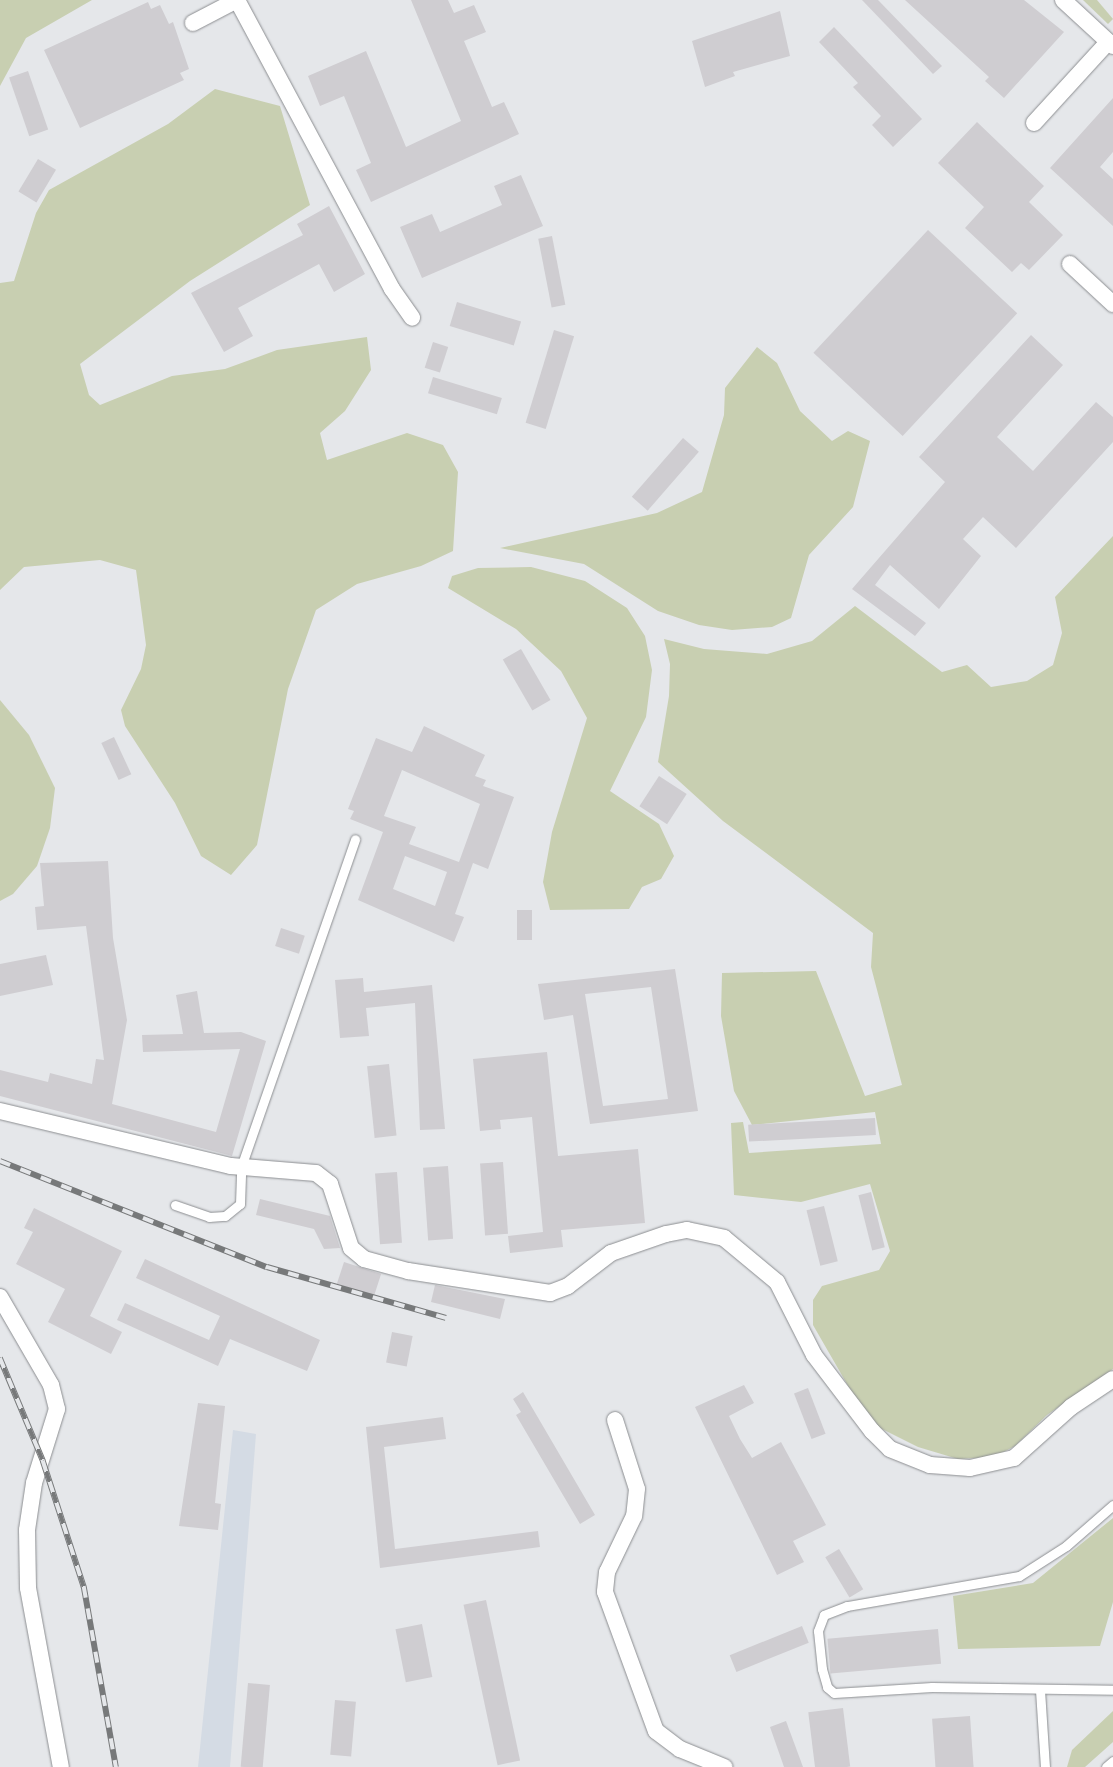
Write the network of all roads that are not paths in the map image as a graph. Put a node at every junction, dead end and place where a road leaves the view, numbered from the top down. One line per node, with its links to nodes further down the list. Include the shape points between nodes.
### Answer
1 (237, 0): 3 (street); 8 (street, via 392,289)
2 (1063, 0): 4 (street)
3 (193, 23)
4 (1111, 44): 5 (street)
5 (1034, 123)
6 (1070, 264): 7 (street)
7 (1113, 304)
8 (412, 318)
9 (355, 840): 11 (lane)
10 (0, 1111): 11 (street)
11 (241, 1167): 12 (lane, via 240,1204 224,1216 209,1217); 14 (street, via 316,1173 323,1178 330,1184 351,1248 364,1259 511,1289 550,1293 568,1286 611,1253 666,1234 687,1230 724,1238 777,1282 814,1355 872,1431 890,1449 930,1465 970,1468 1014,1458 1071,1407)
12 (175, 1205)
13 (0, 1298): 20 (street, via 51,1385 57,1409 34,1483 27,1530 28,1588)
14 (1113, 1379)
15 (614, 1420): 21 (street, via 637,1489 634,1516 607,1572 605,1592 656,1731 680,1749)
16 (1113, 1505): 17 (lane, via 1066,1546 1019,1576 847,1606 824,1615 818,1631 822,1669 834,1693 932,1687)
17 (1040, 1690): 18 (lane); 22 (lane)
18 (1113, 1690)
19 (1113, 1761): 23 (lane)
20 (61, 1767)
21 (724, 1767)
22 (1045, 1767)
23 (1106, 1767)

